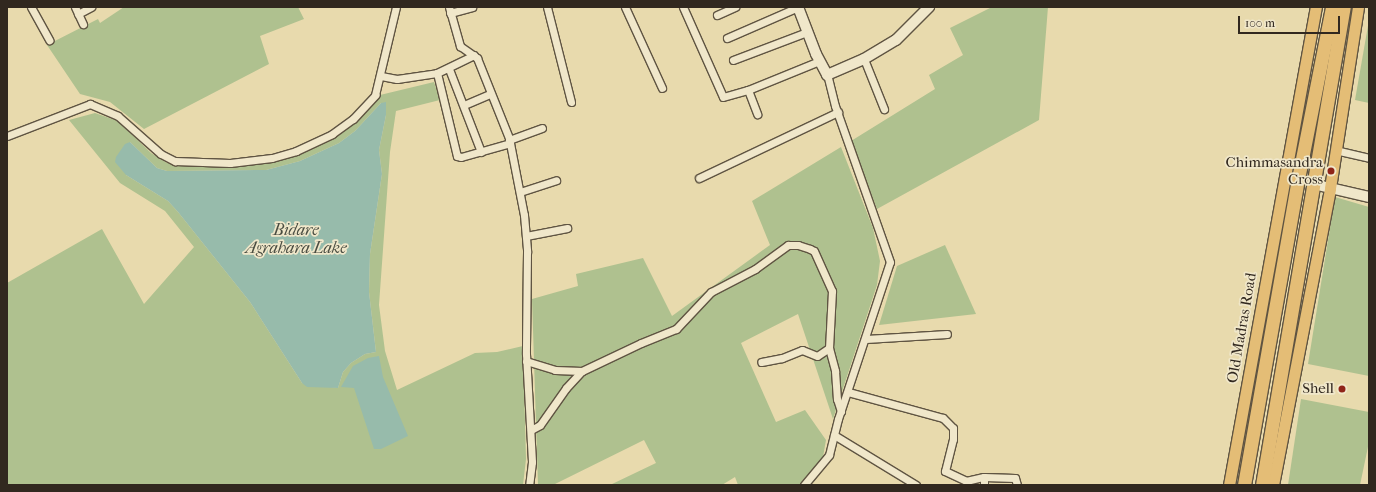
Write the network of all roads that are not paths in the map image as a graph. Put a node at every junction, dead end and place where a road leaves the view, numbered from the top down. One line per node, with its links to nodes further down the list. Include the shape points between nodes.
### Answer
1 (30, 7): 21 (street)
2 (91, 7): 15 (street)
3 (396, 7): 29 (street)
4 (472, 7): 16 (street)
5 (547, 7): 33 (street)
6 (625, 7): 30 (street)
7 (683, 7): 31 (street, via 722,95 726,97)
8 (735, 7): 17 (street)
9 (798, 7): 19 (street); 20 (street)
10 (929, 7): 23 (street, via 896,40)
11 (1316, 7): 45 (main road)
12 (1332, 7): 45 (highway)
13 (1344, 7): 47 (highway)
14 (1358, 7): 41 (main road)
15 (76, 10): 18 (street)
16 (450, 10): 22 (street, via 460,46 464,52)
17 (717, 15)
18 (83, 24)
19 (807, 32): 24 (street); 25 (street)
20 (727, 38)
21 (49, 40)
22 (474, 55): 26 (street); 32 (street)
23 (864, 59): 28 (street); 35 (street)
24 (733, 60)
25 (819, 61): 28 (street); 31 (street)
26 (449, 69): 27 (street); 34 (street)
27 (437, 73): 29 (street, via 397,79); 42 (street, via 457,156)
28 (827, 75): 36 (street)
29 (381, 76): 39 (street, via 375,95 353,119 332,134 296,151 272,158 230,163 175,161 161,154 118,116 90,104)
30 (662, 88)
31 (748, 90): 37 (street)
32 (490, 94): 34 (street); 40 (street)
33 (571, 102)
34 (464, 105): 42 (street)
35 (884, 109)
36 (838, 112): 44 (street); 54 (street, via 890,262)
37 (757, 114)
38 (542, 128): 40 (street)
39 (7, 136)
40 (510, 142): 42 (street); 49 (street)
41 (1335, 150): 43 (street); 48 (main road)
42 (481, 152)
43 (1369, 158)
44 (700, 178)
45 (1292, 178): 69 (main road, Old Madras Road); 70 (highway, Old Madras Road)
46 (556, 180): 49 (street)
47 (1313, 184): 48 (street); 71 (highway)
48 (1330, 188): 50 (street); 72 (main road)
49 (520, 192): 52 (street)
50 (1369, 197)
51 (567, 228): 52 (street)
52 (526, 236): 56 (street)
53 (947, 334): 54 (street)
54 (866, 339): 59 (street)
55 (829, 348): 57 (street, via 817,356 802,350 782,358); 58 (street, via 832,291 814,251 798,245 788,245 755,269 711,292 676,329); 60 (street)
56 (526, 361): 58 (street, via 555,370); 61 (street)
57 (761, 362)
58 (582, 372): 61 (street, via 566,388 540,426)
59 (848, 392): 60 (street); 63 (street, via 943,418 953,428 953,439 944,471 966,481)
60 (841, 411): 62 (street)
61 (531, 430): 64 (street, via 532,462)
62 (834, 435): 65 (street, via 829,455); 66 (street)
63 (984, 477): 67 (street); 68 (street, via 1015,478)
64 (529, 485)
65 (804, 485)
66 (916, 485)
67 (984, 485)
68 (1017, 485)
69 (1229, 485)
70 (1244, 485)
71 (1262, 485)
72 (1273, 485)

